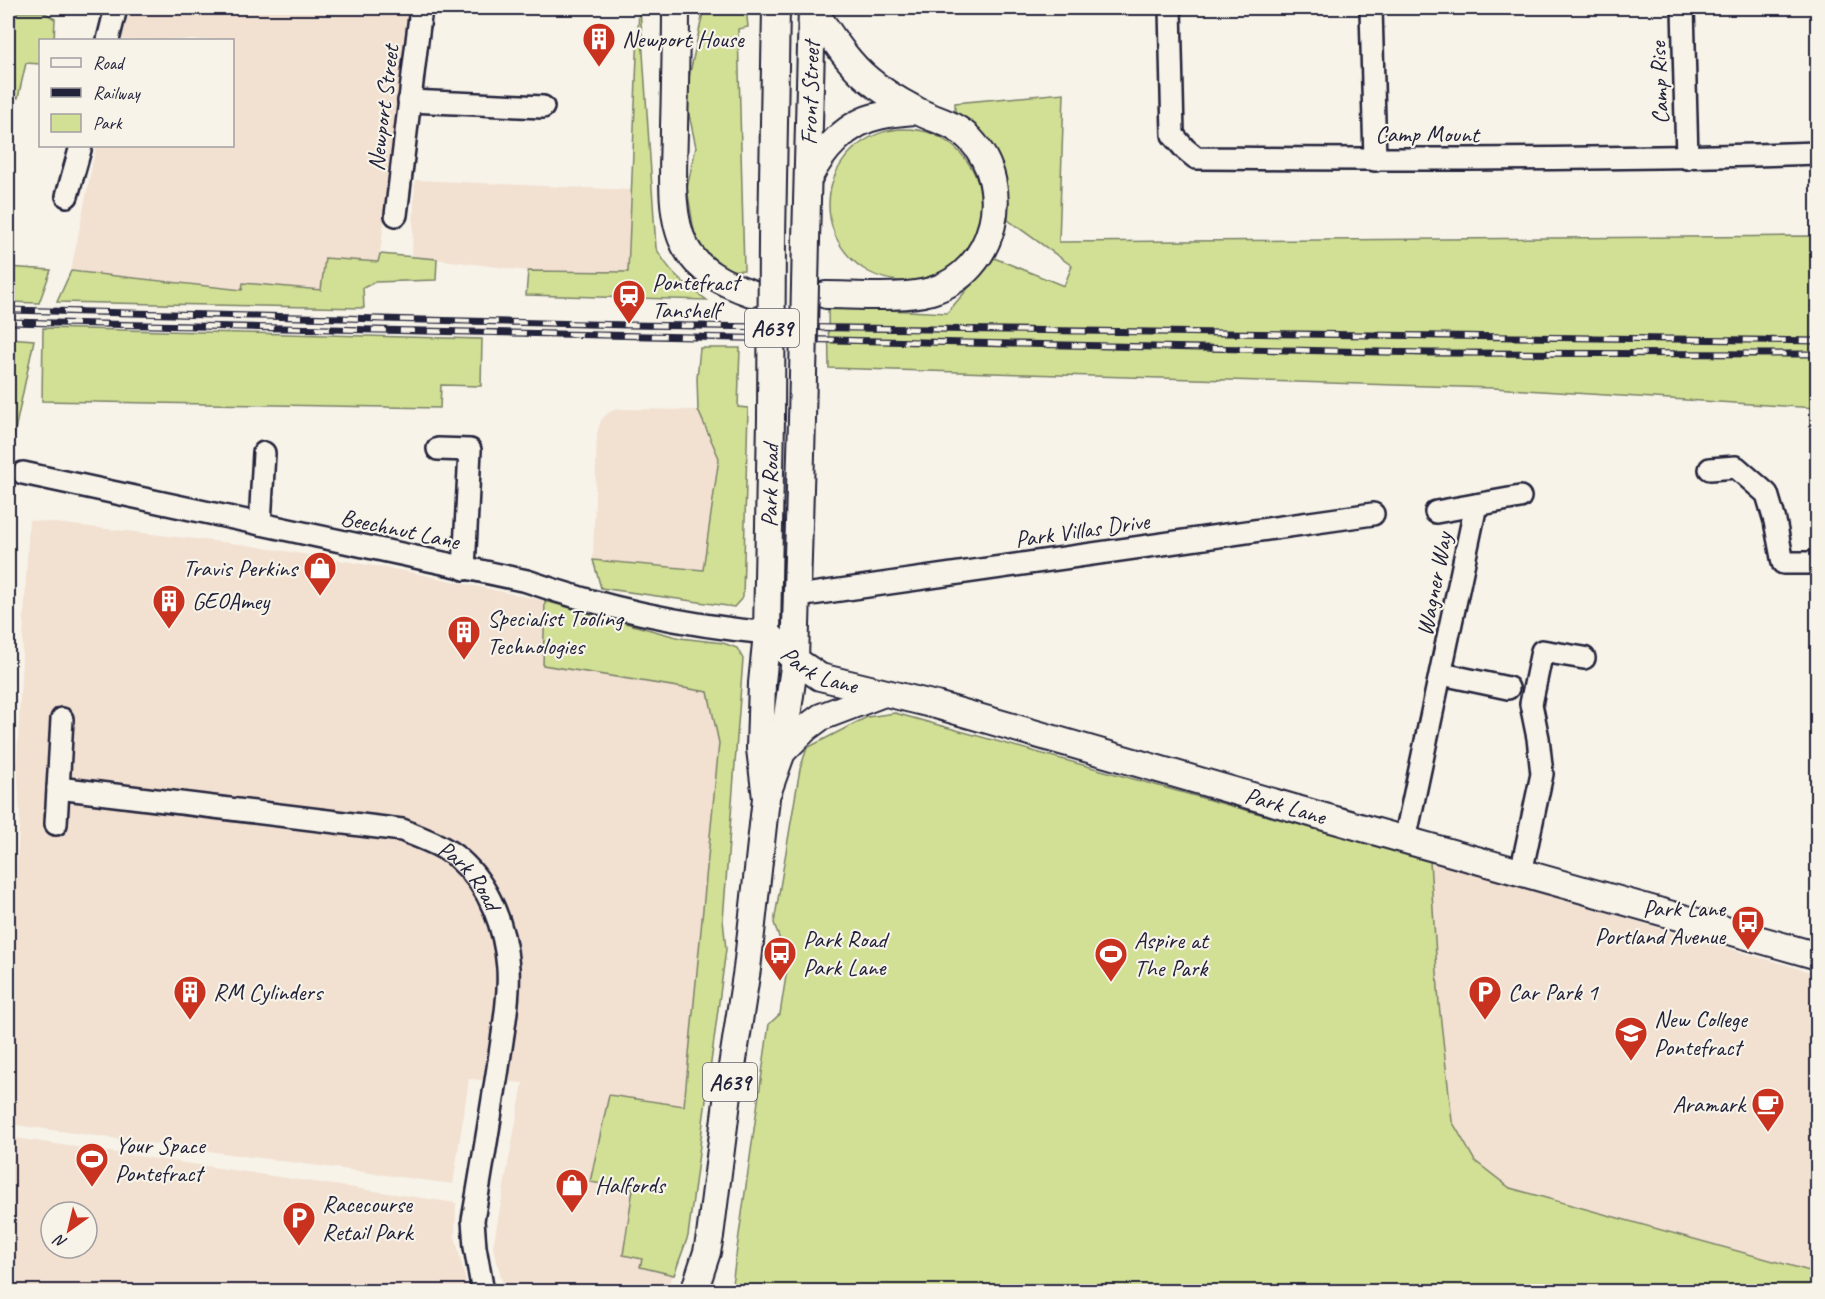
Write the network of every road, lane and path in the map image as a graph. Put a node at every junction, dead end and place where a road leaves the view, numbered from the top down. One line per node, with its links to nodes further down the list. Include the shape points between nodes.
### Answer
1 (116, 8): 9 (street)
2 (420, 8): 10 (street, Newport Street)
3 (676, 8): 21 (main road, via 676,222 685,246 702,268 726,284)
4 (812, 8): 12 (main road, via 868,80); 18 (main road, Front Street / A639)
5 (1170, 8): 16 (street, Camp Mount, via 1173,135 1196,158)
6 (1371, 8): 16 (street)
7 (1683, 8): 15 (street, Camp Rise)
8 (773, 12): 17 (main road, Front Street / A639)
9 (108, 39)
10 (410, 101): 11 (street); 20 (street, Newport Street)
11 (543, 107)
12 (916, 111): 18 (main road, via 877,116 844,131); 22 (main road, via 960,130 987,166 995,208 986,245 958,278 930,291)
13 (81, 147): 19 (street)
14 (1818, 153): 15 (street, Camp Mount)
15 (1687, 158): 16 (street, Camp Mount)
16 (1375, 160)
17 (773, 174): 35 (main road, Park Road / A639, bridge)
18 (808, 179): 34 (main road, Park Road / A639, bridge)
19 (68, 196)
20 (396, 215)
21 (750, 292)
22 (826, 295)
23 (438, 449): 33 (street, via 470,450)
24 (264, 453): 31 (street)
25 (1710, 469): 32 (street, via 1736,467 1767,494 1782,563)
26 (23, 473): 31 (street, Beechnut Lane)
27 (1520, 497): 28 (street, Wagner Way)
28 (1476, 505): 29 (street, Wagner Way); 38 (street, Wagner Way)
29 (1436, 512)
30 (1372, 514): 34 (street, Park Villas Drive)
31 (261, 524): 33 (street, Beechnut Lane)
32 (1818, 563)
33 (464, 569): 35 (street, Beechnut Lane, via 527,581 660,618)
34 (798, 604): 37 (main road, Park Road / A639); 40 (main road, via 812,648 820,659)
35 (766, 633): 37 (main road, Park Lane); 44 (main road, Park Road / A639, via 760,750)
36 (1584, 658): 47 (street, via 1542,651 1531,705 1542,774)
37 (795, 660): 40 (main road, Park Lane, via 820,677); 42 (main road, Park Road / A639)
38 (1442, 674): 39 (street, Wagner Way); 46 (street, Wagner Way)
39 (1508, 688)
40 (873, 690): 42 (main road, via 820,717); 46 (main road, Park Lane)
41 (62, 719): 43 (street)
42 (782, 752): 44 (main road, Park Road / A639)
43 (58, 788): 45 (street); 49 (street, Park Road, via 402,830 438,845 459,859 475,877 493,903 508,972 503,1034 473,1220)
44 (766, 798): 50 (main road, Park Road / A639, via 710,1236)
45 (56, 824)
46 (1405, 840): 47 (main road, Park Lane)
47 (1521, 873): 48 (main road, Park Lane)
48 (1817, 954)
49 (483, 1292)
50 (694, 1292)

